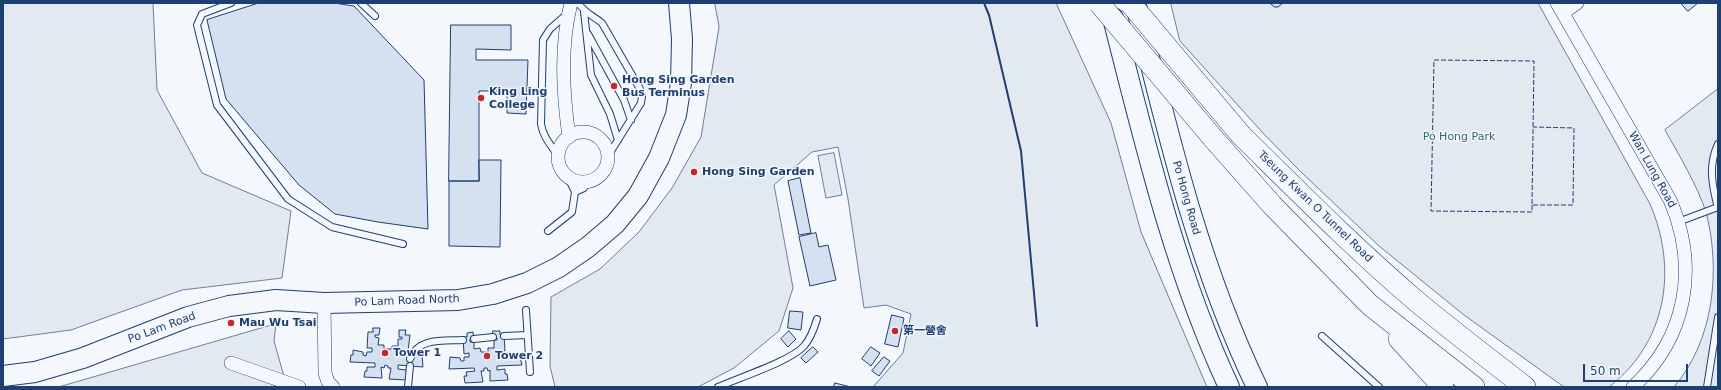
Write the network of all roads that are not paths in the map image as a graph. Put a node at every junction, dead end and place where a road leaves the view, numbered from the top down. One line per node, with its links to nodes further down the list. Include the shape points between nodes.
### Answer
1 (231, 3): 26 (lane, via 202,14 197,25 217,106 288,199 332,228)
2 (361, 3): 12 (lane)
3 (679, 3): 27 (main road, Po Lam Road North, via 682,39 681,83 676,115 659,158 638,196 615,224 588,247 559,267 527,283 493,294 458,300)
4 (1099, 3): 28 (highway, bridge, via 1272,205)
5 (1110, 3): 47 (main road, via 1155,182 1175,248)
6 (1130, 3): 52 (highway, Tseung Kwan O Tunnel Road, bridge, via 1241,135 1324,218 1416,301)
7 (1135, 3): 48 (main road, Po Hong Road, via 1177,167 1199,240 1215,286)
8 (1578, 3): 10 (street)
9 (573, 6): 11 (lane); 15 (street, via 564,37 564,89); 18 (lane, via 550,29 543,40 542,128)
10 (1560, 8): 24 (street, Wan Lung Road, via 1670,200)
11 (584, 12): 13 (lane); 14 (lane, via 602,24 640,89 641,103)
12 (375, 16)
13 (586, 31): 14 (lane, via 624,100); 16 (lane, via 591,75 610,114)
14 (631, 120): 16 (lane)
15 (569, 137): 18 (street, via 560,148); 19 (street, via 581,132 596,136 604,143)
16 (618, 140): 19 (lane)
17 (1718, 144): 23 (lane, via 1713,154 1710,172)
18 (558, 156): 20 (street)
19 (608, 156): 21 (street, via 607,165 602,173 594,179)
20 (567, 175): 21 (street); 22 (lane)
21 (584, 181): 22 (lane, via 584,188)
22 (575, 192): 25 (lane, via 571,214)
23 (1718, 208): 24 (lane)
24 (1678, 222): 53 (street, Wan Lung Road, via 1686,265 1684,294 1678,317 1663,350)
25 (548, 231)
26 (403, 244)
27 (324, 302): 42 (main road, Po Lam Road, via 276,300 228,306 188,317 69,362 35,372); 44 (street, via 325,373)
28 (1370, 305): 50 (highway, via 1433,379); 51 (highway)
29 (526, 310): 33 (lane)
30 (1718, 317): 54 (lane)
31 (817, 319): 46 (lane, via 813,334 804,347 792,356)
32 (504, 336): 33 (lane)
33 (527, 336): 41 (lane)
34 (1322, 336): 49 (lane)
35 (493, 337): 36 (lane)
36 (474, 338)
37 (463, 340): 38 (lane, via 425,343 415,350)
38 (410, 359)
39 (231, 363): 43 (street)
40 (410, 366): 45 (lane)
41 (530, 372)
42 (3, 376)
43 (299, 387)
44 (333, 387)
45 (408, 387)
46 (718, 387)
47 (1229, 387)
48 (1258, 387)
49 (1379, 387)
50 (1443, 387)
51 (1474, 387)
52 (1525, 387)
53 (1633, 387)
54 (1707, 387)

